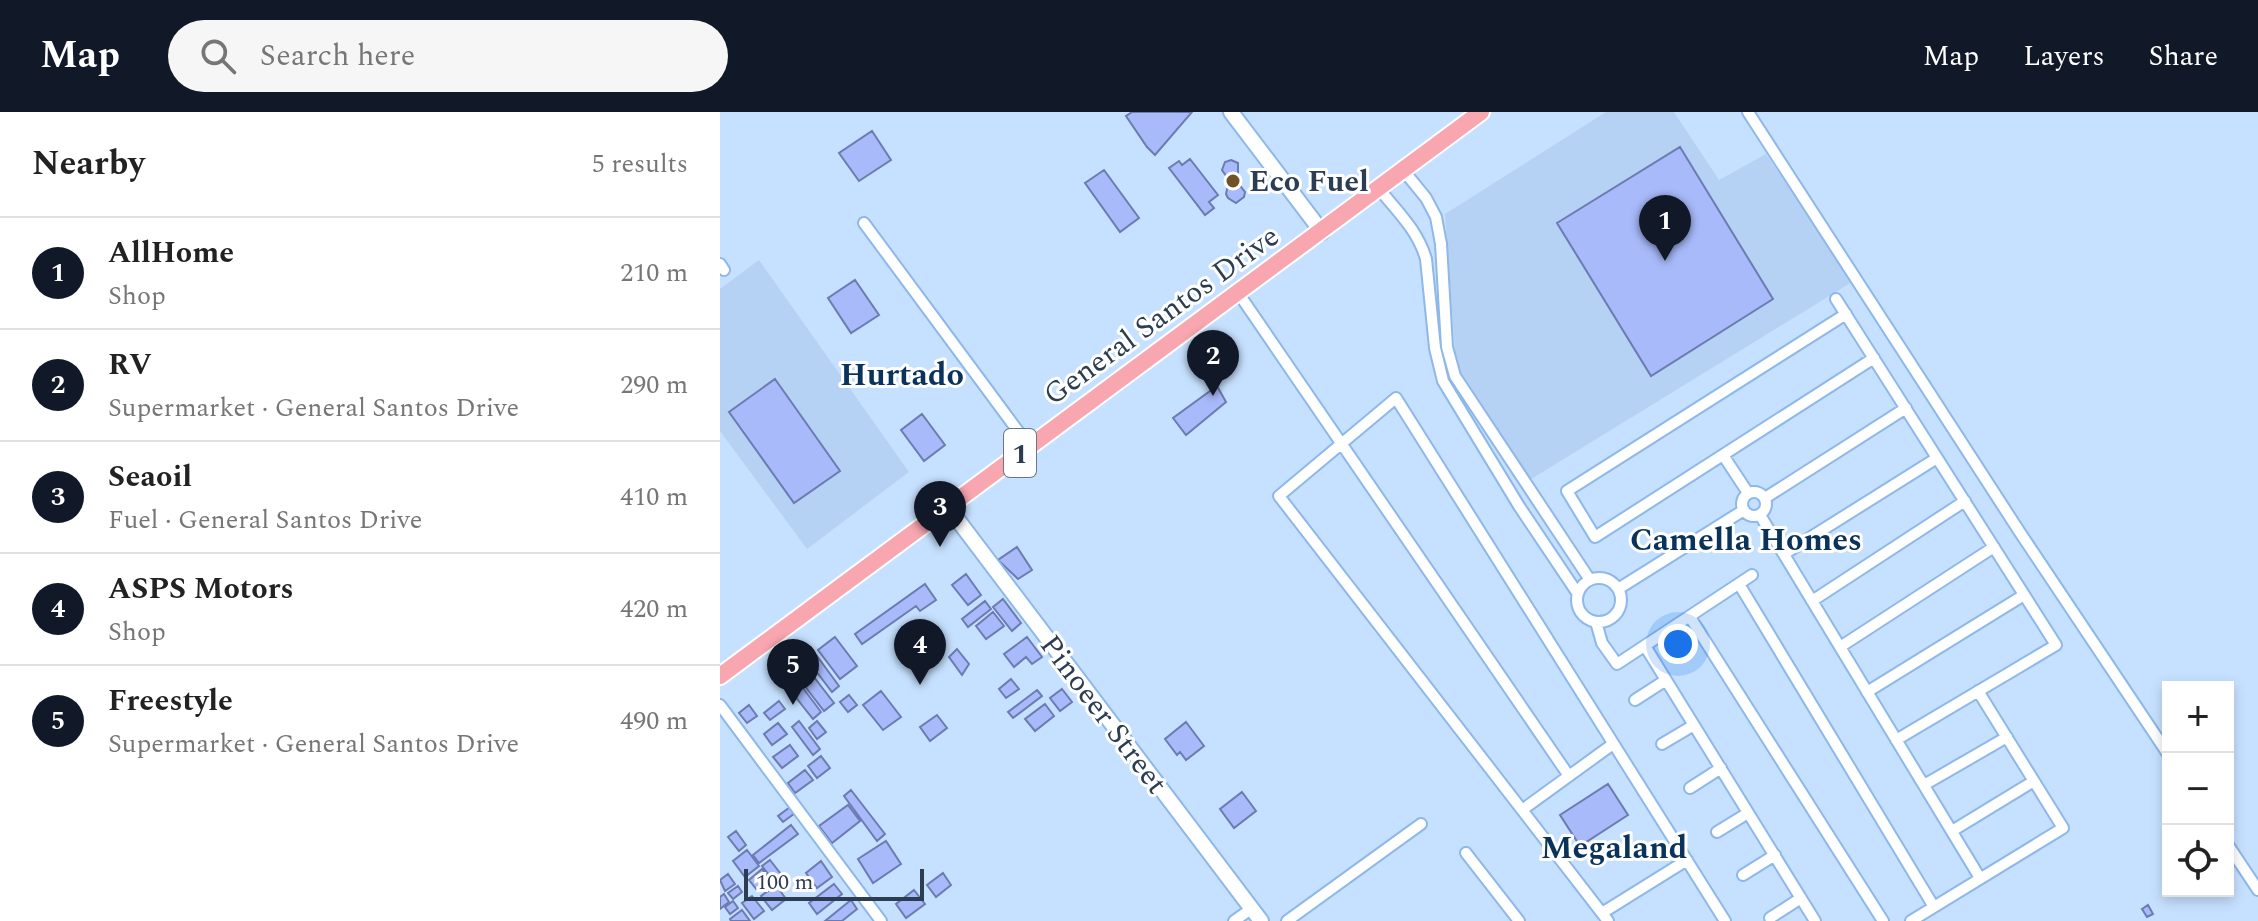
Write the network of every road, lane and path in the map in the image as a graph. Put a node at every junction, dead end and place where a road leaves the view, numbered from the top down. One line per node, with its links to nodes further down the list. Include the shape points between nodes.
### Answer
1 (1231, 112): 7 (main road)
2 (1481, 112): 4 (highway, General Santos Drive / 1)
3 (1748, 112): 47 (street)
4 (1404, 171): 5 (highway, General Santos Drive / 1); 26 (street, via 1436,217 1447,347 1455,376)
5 (1380, 190): 7 (highway, General Santos Drive / 1); 29 (street, via 1422,245 1438,366 1447,390)
6 (864, 223): 14 (street)
7 (1322, 232): 8 (highway, General Santos Drive / 1)
8 (1239, 294): 13 (street); 14 (highway, General Santos Drive / 1)
9 (1836, 299): 10 (street)
10 (1846, 314): 11 (street); 15 (street, via 1567,491 1595,537)
11 (1874, 358): 12 (street); 15 (street)
12 (1906, 408): 16 (street); 18 (street)
13 (1341, 444): 45 (street, via 1396,398); 49 (street); 53 (street, via 1279,496)
14 (1029, 446): 20 (highway, General Santos Drive / 1)
15 (1723, 455): 17 (street)
16 (1937, 458): 19 (street); 24 (street)
17 (1748, 493): 18 (street); 21 (street)
18 (1765, 498): 22 (street)
19 (1965, 501): 23 (street); 31 (street)
20 (948, 507): 36 (highway, General Santos Drive / 1); 67 (main road, Pinoeer Street)
21 (1744, 510): 22 (street); 28 (street)
22 (1760, 515): 24 (street)
23 (1994, 547): 30 (street); 35 (street)
24 (1784, 554): 31 (street)
25 (1752, 575): 27 (street)
26 (1590, 580): 28 (street, via 1609,580); 29 (street)
27 (1739, 584): 32 (street); 66 (street)
28 (1618, 589): 33 (street, via 1618,613)
29 (1578, 594): 33 (street, via 1580,612)
30 (2024, 595): 38 (street, via 2056,645); 39 (street)
31 (1812, 601): 35 (street)
32 (1690, 617): 34 (street); 77 (street)
33 (1596, 622): 34 (street, via 1602,643 1617,664)
34 (1645, 646): 37 (street)
35 (1840, 647): 39 (street)
36 (720, 676)
37 (1666, 680): 40 (street); 42 (street)
38 (1978, 691): 43 (street); 44 (street)
39 (1867, 692): 44 (street)
40 (1635, 700)
41 (720, 705): 71 (street)
42 (1694, 725): 46 (street); 48 (street)
43 (2007, 737): 50 (street); 51 (street)
44 (1896, 740): 51 (street)
45 (1613, 744): 49 (street); 61 (street)
46 (1662, 744)
47 (2167, 753)
48 (1721, 768): 52 (street); 54 (street)
49 (1569, 776): 53 (street)
50 (2034, 781): 56 (street); 63 (street, via 2063,828)
51 (1924, 785): 56 (street)
52 (1690, 788)
53 (1522, 810): 69 (street)
54 (1748, 813): 57 (street); 60 (street)
55 (1421, 824): 73 (street)
56 (1952, 831): 63 (street)
57 (1717, 832)
58 (1466, 853): 68 (street)
59 (2234, 854): 64 (street)
60 (1775, 855): 62 (street); 65 (street)
61 (1687, 860): 69 (street); 75 (street)
62 (1743, 875)
63 (1980, 878): 66 (street)
64 (2258, 890)
65 (1801, 898): 70 (street); 76 (street)
66 (1934, 907): 78 (street)
67 (1256, 915): 72 (street)
68 (1516, 917): 74 (street)
69 (1605, 917)
70 (1770, 918)
71 (881, 921)
72 (1234, 921)
73 (1287, 921)
74 (1501, 921)
75 (1725, 921)
76 (1815, 921)
77 (1883, 921)
78 (1911, 921)

